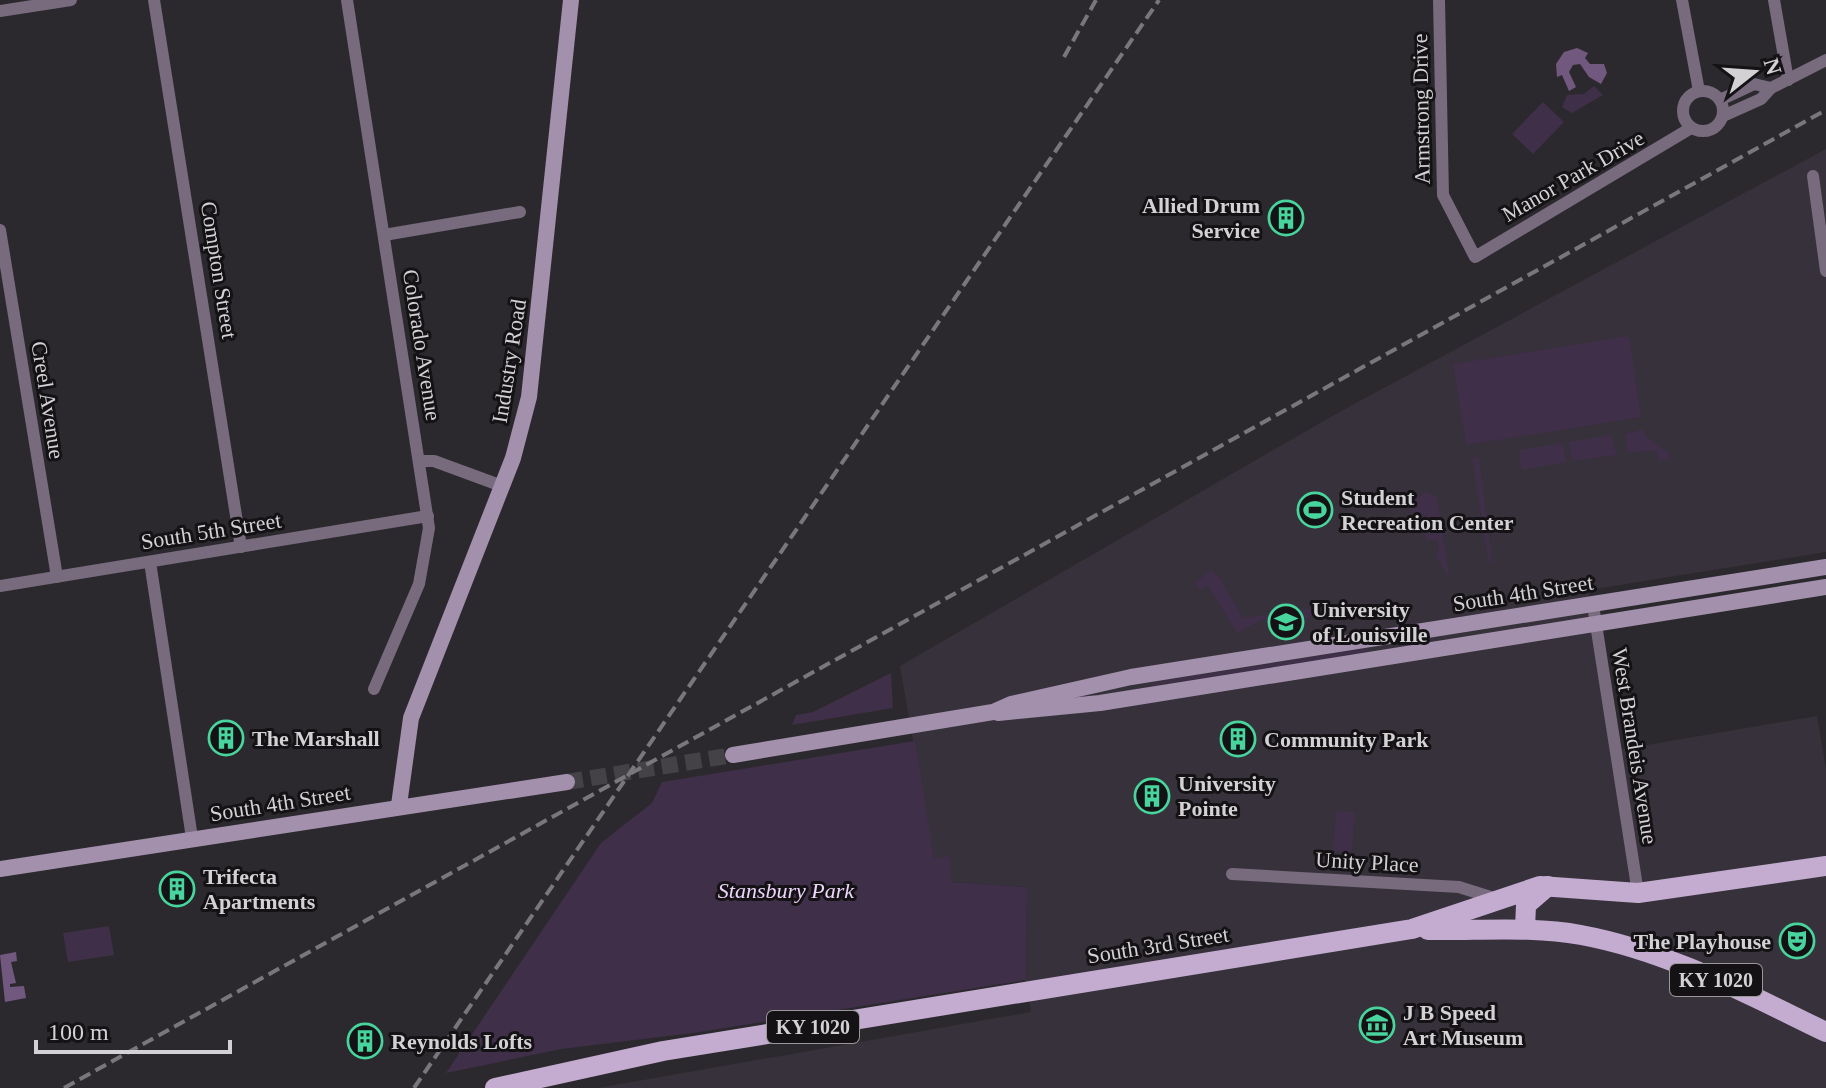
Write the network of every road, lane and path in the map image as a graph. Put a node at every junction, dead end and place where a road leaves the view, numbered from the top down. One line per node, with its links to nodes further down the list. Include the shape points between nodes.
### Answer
1 (71, 0): 8 (street)
2 (154, 0): 25 (street, Compton Street)
3 (347, 0): 19 (street, Colorado Avenue)
4 (571, 0): 23 (main road, Industry Road, via 529,397)
5 (1439, 0): 20 (street, Armstrong Drive, via 1443,195)
6 (1682, 0): 12 (street)
7 (1774, 0): 10 (street)
8 (0, 11)
9 (1826, 60): 10 (street, Manor Park Drive)
10 (1788, 80): 11 (street, Manor Park Drive)
11 (1771, 88): 13 (street, Manor Park Drive, via 1754,84); 14 (street, Manor Park Drive, via 1761,99)
12 (1699, 91): 13 (street); 15 (street, via 1683,107)
13 (1720, 100): 14 (street)
14 (1723, 116): 15 (street, Manor Park Drive, via 1707,132)
15 (1691, 128): 20 (street, Manor Park Drive)
16 (1813, 176): 21 (street)
17 (520, 212): 19 (street)
18 (0, 230): 28 (street, Creel Avenue)
19 (384, 235): 22 (street, Colorado Avenue)
20 (1475, 257)
21 (1826, 271)
22 (420, 461): 23 (street, via 434,461); 24 (street, Colorado Avenue)
23 (502, 486): 37 (main road, Industry Road, via 411,718)
24 (428, 516): 25 (street, South 5th Street); 33 (street, Colorado Avenue, via 419,584)
25 (241, 547): 26 (street, South 5th Street)
26 (150, 562): 28 (street, South 5th Street); 38 (street)
27 (1826, 567): 31 (main road, South 4th Street)
28 (57, 577): 29 (street, South 5th Street)
29 (0, 586)
30 (1826, 587): 32 (main road, South 4th Street)
31 (1593, 605): 32 (street, West Brandeis Avenue); 34 (main road, South 4th Street, via 1131,677)
32 (1596, 624): 34 (main road, South 4th Street, via 1100,703); 43 (street, West Brandeis Avenue)
33 (374, 689)
34 (993, 712): 35 (main road, South 4th Street)
35 (733, 755)
36 (567, 782): 37 (main road, South 4th Street)
37 (399, 805): 38 (main road, South 4th Street)
38 (192, 838): 40 (main road, South 4th Street)
39 (1826, 866): 43 (main road, South 3rd Street / KY 1020)
40 (0, 869)
41 (1232, 874): 44 (street, Unity Place, via 1459,887)
42 (1548, 886): 43 (main road, South 3rd Street / KY 1020); 44 (main road, South 3rd Street / KY 1020); 46 (main road, via 1526,905)
43 (1638, 893)
44 (1497, 899): 45 (main road, South 3rd Street / KY 1020)
45 (1412, 929): 46 (main road, KY 1020); 48 (main road, South 3rd Street / KY 1020, via 663,1051)
46 (1525, 929): 47 (main road, KY 1020, via 1634,947)
47 (1826, 1032)
48 (495, 1088)

